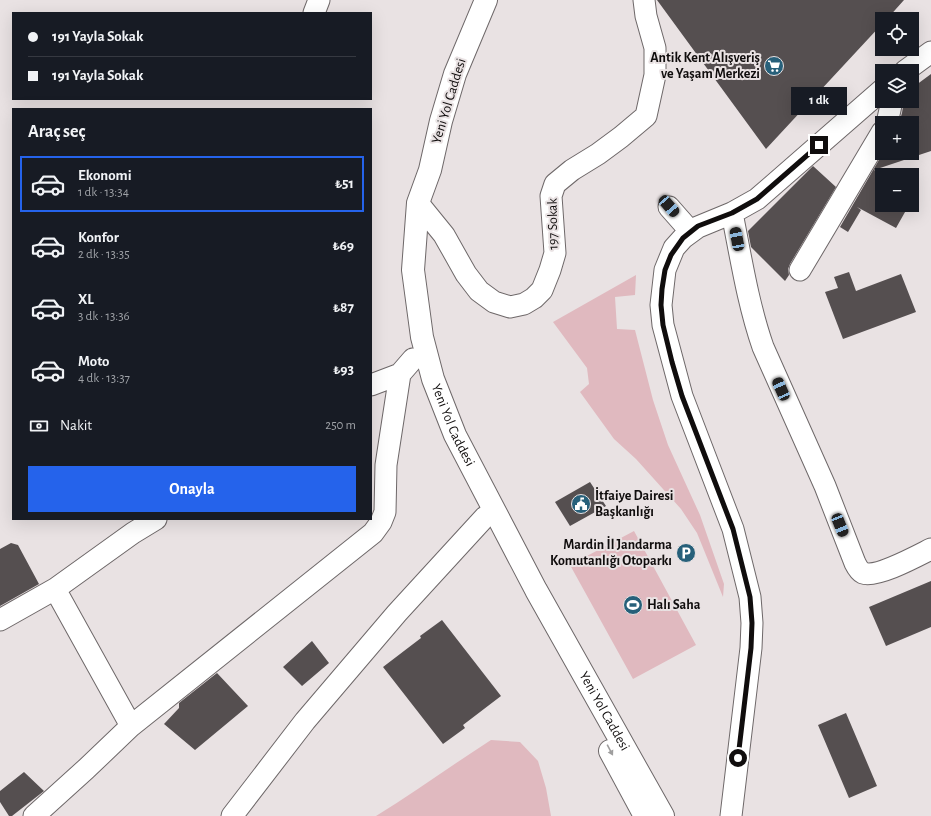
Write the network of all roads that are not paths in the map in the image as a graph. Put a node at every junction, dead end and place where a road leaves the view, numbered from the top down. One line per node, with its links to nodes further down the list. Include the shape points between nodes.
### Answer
1 (319, 0): 5 (street)
2 (473, 0): 17 (main road, Yeni Yol Caddesi, via 430,111 411,197 403,288)
3 (486, 0): 12 (main road, Yeni Yol Caddesi, via 455,74 430,170)
4 (644, 0): 12 (street, 197 Sokak, via 655,48 655,75 646,116 555,184 551,196 555,253 542,290 534,298 524,304 510,307 494,302 479,290 466,274 444,235)
5 (314, 12)
6 (931, 52): 7 (street)
7 (915, 64)
8 (931, 66): 9 (street)
9 (919, 75)
10 (875, 96): 14 (street, via 757,199)
11 (875, 144): 16 (street)
12 (418, 203): 25 (main road, Yeni Yol Caddesi, via 413,270 422,337 444,408 455,435 536,590)
13 (669, 206): 15 (street)
14 (732, 213): 15 (street, via 698,226); 21 (street, via 755,325 825,486 855,563 865,574 878,572)
15 (691, 232): 30 (street, via 679,242 671,255 665,270 661,305 664,332 682,396 733,529 750,597 751,648)
16 (800, 270)
17 (407, 366): 18 (street); 19 (main road, Yeni Yol Caddesi, via 444,444); 24 (street, via 386,466 385,512 373,533)
18 (372, 384)
19 (485, 517): 26 (main road, Yeni Yol Caddesi, one-way to 26); 28 (street, via 397,613 305,721)
20 (154, 520): 22 (street)
21 (931, 549)
22 (55, 589): 23 (street); 24 (street)
23 (0, 620)
24 (131, 726): 27 (street)
25 (645, 784): 26 (street); 29 (main road, Yeni Yol Caddesi)
26 (640, 812)
27 (34, 816)
28 (232, 816)
29 (663, 816)
30 (731, 816)

